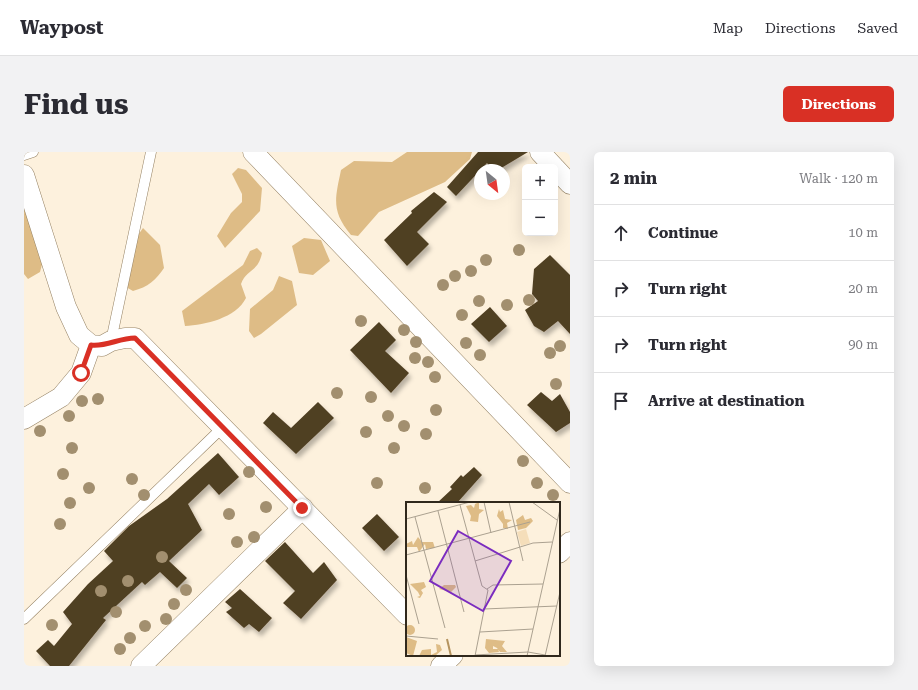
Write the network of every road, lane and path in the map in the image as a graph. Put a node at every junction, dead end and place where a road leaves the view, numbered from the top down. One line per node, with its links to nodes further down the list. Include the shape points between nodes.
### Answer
1 (33, 152): 5 (lane)
2 (151, 152): 10 (lane)
3 (253, 152): 14 (street)
4 (540, 152): 6 (street)
5 (24, 155)
6 (550, 164)
7 (558, 172): 9 (street)
8 (24, 176): 11 (street, via 66,307 80,336)
9 (570, 184)
10 (111, 341): 11 (street, via 102,346); 13 (street, via 135,338)
11 (91, 345): 12 (street, via 81,373 61,397)
12 (24, 419)
13 (223, 427): 15 (street); 19 (lane)
14 (570, 483)
15 (302, 508): 18 (street); 20 (street)
16 (570, 542): 17 (street)
17 (560, 552)
18 (406, 614)
19 (24, 620)
20 (141, 666)

